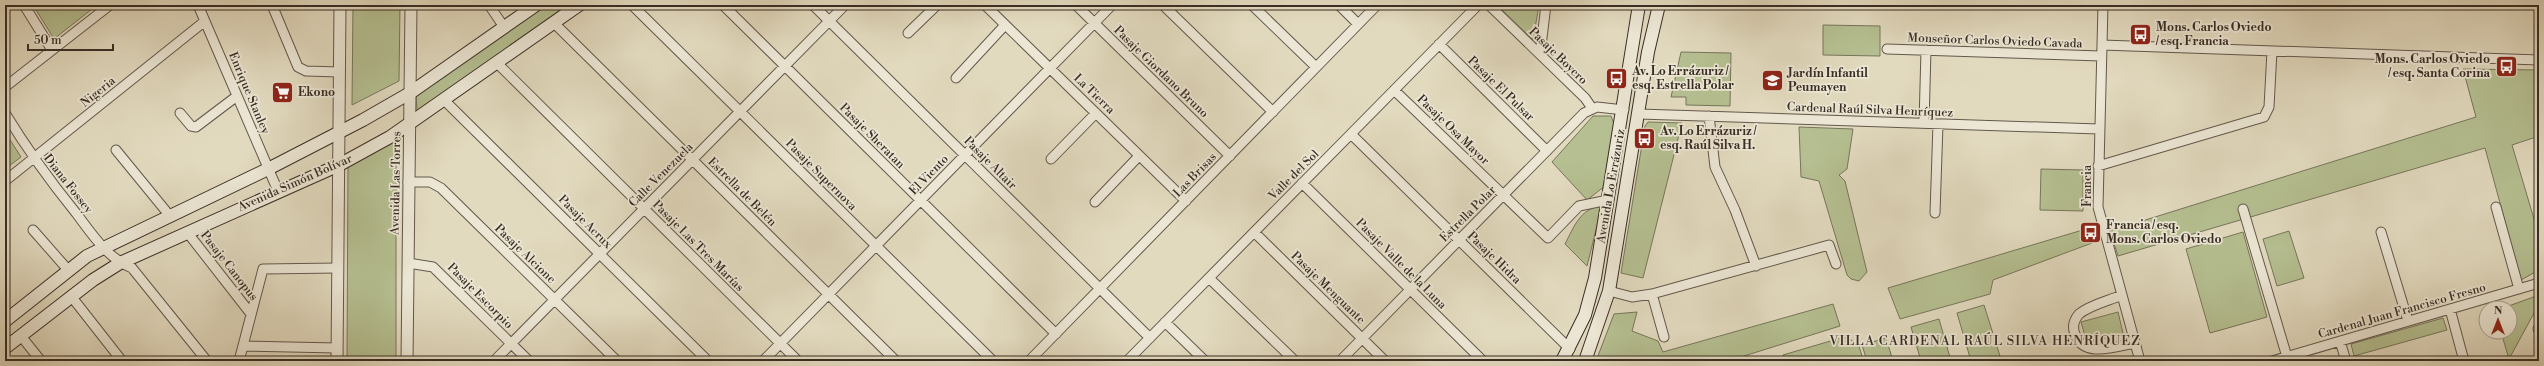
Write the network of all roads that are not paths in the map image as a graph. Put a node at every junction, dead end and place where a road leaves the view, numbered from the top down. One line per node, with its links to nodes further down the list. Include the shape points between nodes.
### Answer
1 (24, 5): 39 (street)
2 (110, 5): 39 (street)
3 (198, 5): 28 (street, Enrique Stanley)
4 (272, 5): 49 (street, via 298,67 306,71)
5 (340, 5): 49 (street)
6 (411, 5): 53 (street, Avenida Las Torres)
7 (489, 5): 34 (street)
8 (536, 5): 34 (main road, Avenida Simón Bolívar)
9 (579, 5): 30 (main road, Avenida Simón Bolívar)
10 (632, 5): 58 (street, Pasaje Supernova)
11 (723, 5): 46 (street, Pasaje Sheratan)
12 (813, 5): 29 (street, Pasaje Altair)
13 (845, 5): 29 (street, Calle Venezuela)
14 (937, 5): 35 (street)
15 (985, 5): 33 (street, La Tierra)
16 (1076, 5): 31 (street, Pasaje Giordano Bruno)
17 (1112, 5): 31 (street, El Viento)
18 (1163, 5): 59 (street)
19 (1252, 5): 47 (street)
20 (1339, 5): 32 (street)
21 (1377, 5): 32 (street, Las Brisas)
22 (1478, 5): 36 (street, Valle del Sol)
23 (1489, 5): 42 (street, Pasaje Boyero)
24 (1546, 5): 42 (street)
25 (1639, 5): 57 (main road, Avenida Lo Errázuriz)
26 (1659, 5): 63 (main road, Avenida Lo Errázuriz, via 1648,52)
27 (2103, 5): 37 (street, Francia)
28 (205, 21): 54 (street, Enrique Stanley); 76 (street, Nigeria)
29 (829, 21): 46 (street, Calle Venezuela); 73 (street, Pasaje Altair)
30 (554, 23): 45 (main road, Avenida Simón Bolívar); 78 (street, Estrella de Belén)
31 (1095, 23): 48 (street, El Viento); 75 (street, Pasaje Giordano Bruno)
32 (1358, 24): 47 (street, Las Brisas)
33 (1005, 25): 48 (street, La Tierra); 50 (street)
34 (504, 27): 53 (main road, Avenida Simón Bolívar)
35 (908, 32)
36 (1439, 44): 52 (street, Valle del Sol); 72 (street, Pasaje El Pulsar)
37 (2102, 45): 41 (street); 43 (street, Francia)
38 (1887, 49): 40 (street, Monseñor Carlos Oviedo Cavada)
39 (52, 50): 51 (street)
40 (1926, 50): 43 (street, Monseñor Carlos Oviedo Cavada); 65 (street)
41 (2272, 51): 44 (street); 80 (street, via 2269,107 2264,117)
42 (1540, 54): 56 (street, Pasaje Boyero)
43 (2102, 56): 68 (street, Francia)
44 (2539, 60)
45 (497, 63): 55 (main road, Avenida Simón Bolívar); 92 (street, Pasaje Las Tres Marías)
46 (785, 66): 58 (street, Calle Venezuela); 87 (street, Pasaje Sheratan)
47 (1316, 67): 59 (street, Las Brisas)
48 (1050, 69): 61 (street, La Tierra); 73 (street, El Viento)
49 (340, 72): 69 (street)
50 (956, 78)
51 (5, 87)
52 (1394, 90): 70 (street, Valle del Sol); 86 (street, Pasaje Osa Mayor)
53 (410, 93): 67 (street, Avenida Las Torres); 69 (main road, Avenida Simón Bolívar)
54 (237, 96): 60 (street, via 196,127 191,126); 81 (street, Enrique Stanley)
55 (444, 100): 67 (main road, Avenida Simón Bolívar); 103 (street, Pasaje Acrux)
56 (1592, 108): 57 (street); 72 (street, Estrella Polar)
57 (1624, 110): 88 (main road, Avenida Lo Errázuriz)
58 (740, 111): 78 (street, Calle Venezuela); 101 (street, Pasaje Supernova)
59 (1273, 112): 75 (street, Las Brisas)
60 (180, 113)
61 (1096, 113): 74 (street, La Tierra); 77 (street)
62 (5, 114): 76 (street, Diana Fossey)
63 (1639, 114): 64 (street, Cardenal Raúl Silva Henríquez); 115 (main road, Avenida Lo Errázuriz)
64 (1709, 116): 65 (street, Cardenal Raúl Silva Henríquez); 107 (street, via 1715,166)
65 (1924, 123): 66 (street, Cardenal Raúl Silva Henríquez)
66 (1938, 124): 68 (street, Cardenal Raúl Silva Henríquez); 94 (street)
67 (409, 125): 79 (main road, Avenida Simón Bolívar); 83 (street, Avenida Las Torres)
68 (2099, 129): 80 (street, Francia)
69 (339, 133): 79 (street); 81 (main road, Avenida Simón Bolívar)
70 (1351, 134): 84 (street, Valle del Sol); 100 (street, Pasaje Hidra)
71 (116, 150): 95 (street)
72 (1547, 151): 86 (street, Estrella Polar)
73 (965, 155): 87 (street, El Viento); 112 (street, Pasaje Altair)
74 (1139, 156): 89 (street, La Tierra); 90 (street)
75 (1230, 156): 89 (street, Las Brisas)
76 (33, 159): 82 (street, Nigeria); 102 (street, Diana Fossey)
77 (1051, 159)
78 (692, 160): 92 (street, Calle Venezuela); 116 (street, Estrella de Belén)
79 (339, 165): 85 (main road, Avenida Simón Bolívar); 108 (street)
80 (2098, 166): 118 (street, Francia, via 2099,214)
81 (268, 169): 85 (street, Enrique Stanley); 95 (main road, Avenida Simón Bolívar)
82 (5, 181)
83 (408, 182): 105 (street, Avenida Las Torres); 120 (street, Pasaje Alcione, via 430,182 441,188)
84 (1302, 183): 98 (street, Valle del Sol); 114 (street, Pasaje Valle de la Luna)
85 (278, 191): 97 (main road, Avenida Simón Bolívar)
86 (1503, 195): 88 (street, Pasaje Osa Mayor, via 1548,238 1579,206); 100 (street, Estrella Polar)
87 (921, 200): 101 (street, El Viento); 126 (street, Pasaje Sheratan)
88 (1608, 200): 138 (main road, Avenida Lo Errázuriz, via 1589,302)
89 (1186, 201): 112 (street, Las Brisas)
90 (1095, 202)
91 (2496, 207): 113 (street)
92 (644, 209): 103 (street, Calle Venezuela); 134 (street, Pasaje Las Tres Marías)
93 (2243, 209): 139 (street)
94 (1935, 213)
95 (170, 216): 102 (main road, Avenida Simón Bolívar)
96 (33, 230): 109 (street)
97 (187, 232): 104 (main road, Avenida Simón Bolívar); 122 (street, Pasaje Canopus)
98 (1254, 232): 110 (street, Valle del Sol); 130 (street, Pasaje Menguante)
99 (2381, 232): 125 (street)
100 (1458, 240): 114 (street, Estrella Polar); 138 (street, Pasaje Hidra)
101 (876, 246): 116 (street, El Viento); 153 (street, Pasaje Supernova)
102 (103, 247): 104 (street, Diana Fossey); 109 (main road, Avenida Simón Bolívar)
103 (600, 254): 120 (street, Calle Venezuela); 149 (street, Pasaje Acrux)
104 (120, 263): 119 (main road, Avenida Simón Bolívar); 142 (street, Diana Fossey, via 132,268)
105 (408, 263): 132 (street, Pasaje Escorpio, via 433,267); 145 (street, Avenida Las Torres)
106 (1836, 264): 107 (street, via 1829,245)
107 (1756, 266): 117 (street)
108 (338, 268): 122 (street, via 263,269); 137 (street)
109 (69, 271): 123 (main road, Avenida Simón Bolívar)
110 (1209, 278): 124 (street, Valle del Sol); 157 (street)
111 (2539, 283): 113 (street, Cardenal Juan Francisco Fresno)
112 (1100, 288): 126 (street, Las Brisas); 129 (street, Pasaje Altair)
113 (2519, 289): 121 (street, Cardenal Juan Francisco Fresno)
114 (1410, 290): 130 (street, Estrella Polar); 160 (street, Pasaje Valle de la Luna)
115 (1609, 291): 117 (street, via 1632,297); 162 (main road, Avenida Lo Errázuriz)
116 (829, 294): 134 (street, El Viento); 152 (street, Estrella de Belén)
117 (1652, 294): 128 (street)
118 (2122, 295): 133 (street, Francia); 133 (street, via 2087,309 2074,322 2074,331 2081,344 2092,350)
119 (71, 296): 127 (main road, Avenida Simón Bolívar); 141 (street)
120 (555, 299): 132 (street, Calle Venezuela); 148 (street, Pasaje Alcione)
121 (2450, 309): 125 (street, Cardenal Juan Francisco Fresno); 166 (street)
122 (251, 314): 135 (street)
123 (6, 317)
124 (1166, 322): 129 (street, Valle del Sol); 156 (street)
125 (2408, 322): 131 (street, Cardenal Juan Francisco Fresno)
126 (1056, 334): 154 (street, Las Brisas)
127 (21, 336): 136 (main road, Avenida Simón Bolívar); 140 (street)
128 (1664, 337)
129 (1150, 338): 155 (street, Valle del Sol)
130 (1362, 339): 158 (street, Estrella Polar); 159 (street, Pasaje Menguante)
131 (2340, 341): 139 (street, Cardenal Juan Francisco Fresno); 165 (street)
132 (511, 343): 146 (street, Calle Venezuela); 147 (street, Pasaje Escorpio)
133 (2135, 343): 163 (street, Francia)
134 (780, 344): 150 (street, El Viento); 151 (street, Pasaje Las Tres Marías)
135 (243, 346): 137 (street); 143 (street)
136 (5, 348)
137 (337, 348): 144 (street)
138 (1570, 349): 161 (main road, Avenida Lo Errázuriz)
139 (2287, 357): 164 (street, Cardenal Juan Francisco Fresno)
140 (41, 361)
141 (122, 361)
142 (207, 361)
143 (239, 361)
144 (337, 361)
145 (407, 361)
146 (494, 361)
147 (529, 361)
148 (618, 361)
149 (708, 361)
150 (763, 361)
151 (798, 361)
152 (896, 361)
153 (993, 361)
154 (1029, 361)
155 (1127, 361)
156 (1205, 361)
157 (1295, 361)
158 (1340, 361)
159 (1385, 361)
160 (1483, 361)
161 (1562, 361)
162 (1585, 361)
163 (2140, 361)
164 (2272, 361)
165 (2346, 361)
166 (2464, 361)

